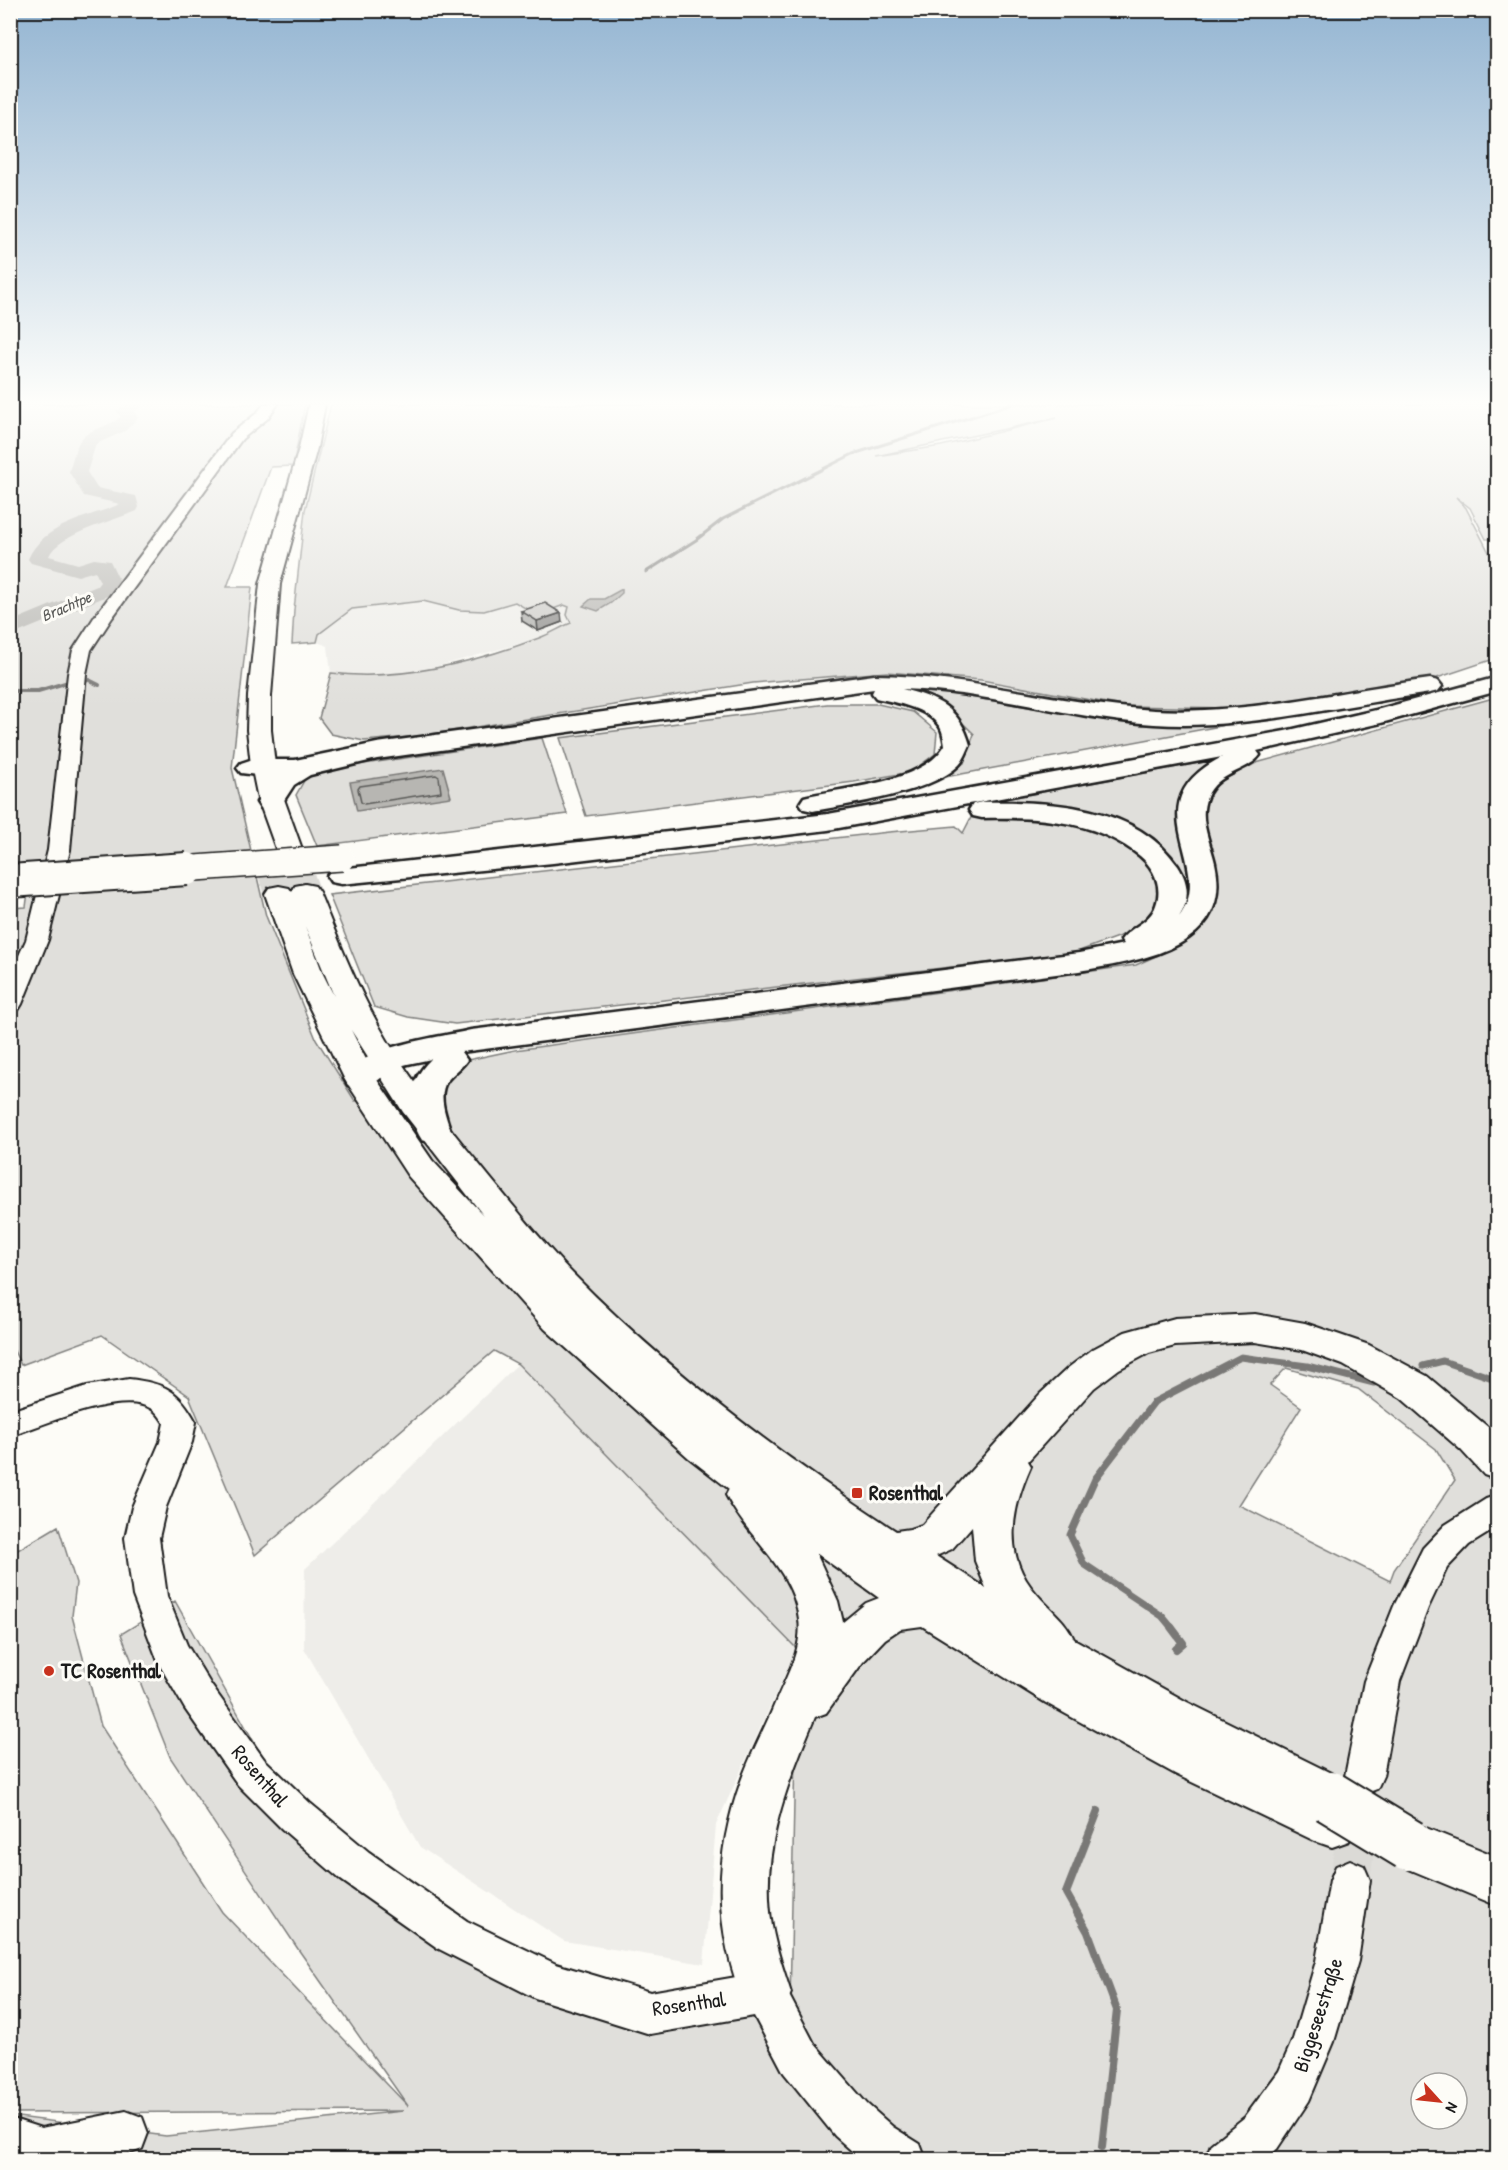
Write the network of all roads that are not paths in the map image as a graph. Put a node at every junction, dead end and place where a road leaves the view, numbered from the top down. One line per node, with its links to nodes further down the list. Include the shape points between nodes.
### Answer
1 (186, 505): 19 (street, via 82,650 59,850 37,940)
2 (292, 505): 10 (main road, via 267,597 253,713)
3 (1497, 668): 5 (highway)
4 (1497, 684): 7 (highway)
5 (1430, 686): 6 (highway, via 1273,712 1182,718 1082,710 927,682 857,683); 12 (highway, via 1244,733 1075,766)
6 (807, 691): 8 (highway); 12 (highway, via 865,691 912,700 946,718 955,730 958,744 946,764 918,779)
7 (1285, 738): 13 (highway); 18 (highway, via 1222,766 1194,794 1189,812 1204,890 1194,918 1155,945)
8 (377, 751): 9 (highway); 10 (highway)
9 (311, 764): 10 (highway); 11 (highway, via 280,782)
10 (258, 767): 11 (main road); 11 (main road, via 278,851)
11 (270, 802)
12 (793, 808): 14 (highway)
13 (828, 822): 14 (highway, via 553,855); 18 (highway, via 863,823 946,812 1016,810 1068,814 1124,833 1146,847 1168,872 1173,890 1170,908 1159,925 1140,939)
14 (342, 867): 15 (highway, bridge); 17 (highway)
15 (10, 881)
16 (292, 893): 22 (main road, via 308,974)
17 (10, 897)
18 (1079, 962): 20 (highway)
19 (10, 1004)
20 (530, 1032): 21 (highway); 22 (highway, via 447,1045)
21 (451, 1060): 22 (highway, via 423,1069); 23 (highway, via 432,1077 426,1092)
22 (379, 1071): 23 (main road); 24 (main road, via 420,1168)
23 (434, 1132): 24 (main road)
24 (563, 1306): 27 (main road); 30 (main road, via 783,1475)
25 (10, 1424): 37 (street, Rosenthal, via 72,1401 122,1392 151,1395 172,1410 180,1422 177,1442 148,1507 142,1538 150,1596 172,1653 251,1772 355,1866 453,1935 550,1983 650,2013)
26 (1027, 1436): 28 (main road, via 1081,1378 1138,1342 1175,1332 1255,1328 1305,1337 1356,1355 1414,1387 1475,1439); 30 (main road, via 937,1537 913,1547); 32 (main road, via 994,1503 990,1522 995,1561 1012,1595)
27 (703, 1447): 31 (main road, via 807,1525); 33 (main road, via 773,1526 815,1595 822,1620 820,1646)
28 (1497, 1464)
29 (1497, 1509): 34 (street, via 1457,1535 1435,1558 1411,1606 1382,1681)
30 (887, 1549): 32 (main road, via 972,1604)
31 (927, 1607): 33 (main road, via 894,1611 875,1622 853,1643); 34 (main road, via 1062,1688 1191,1758)
32 (1071, 1660): 34 (main road, via 1213,1740)
33 (790, 1725): 37 (main road, via 766,1779 750,1829 745,1863 750,1944)
34 (1342, 1799): 36 (main road, bridge, via 1409,1845)
35 (1350, 1880): 41 (street, Biggeseestraße, via 1337,1961 1313,2042 1294,2086 1261,2133)
36 (1497, 1882)
37 (765, 1993): 40 (street, via 806,2067 851,2120)
38 (126, 2133): 39 (street, via 41,2150)
39 (10, 2140)
40 (904, 2160)
41 (1227, 2160)

